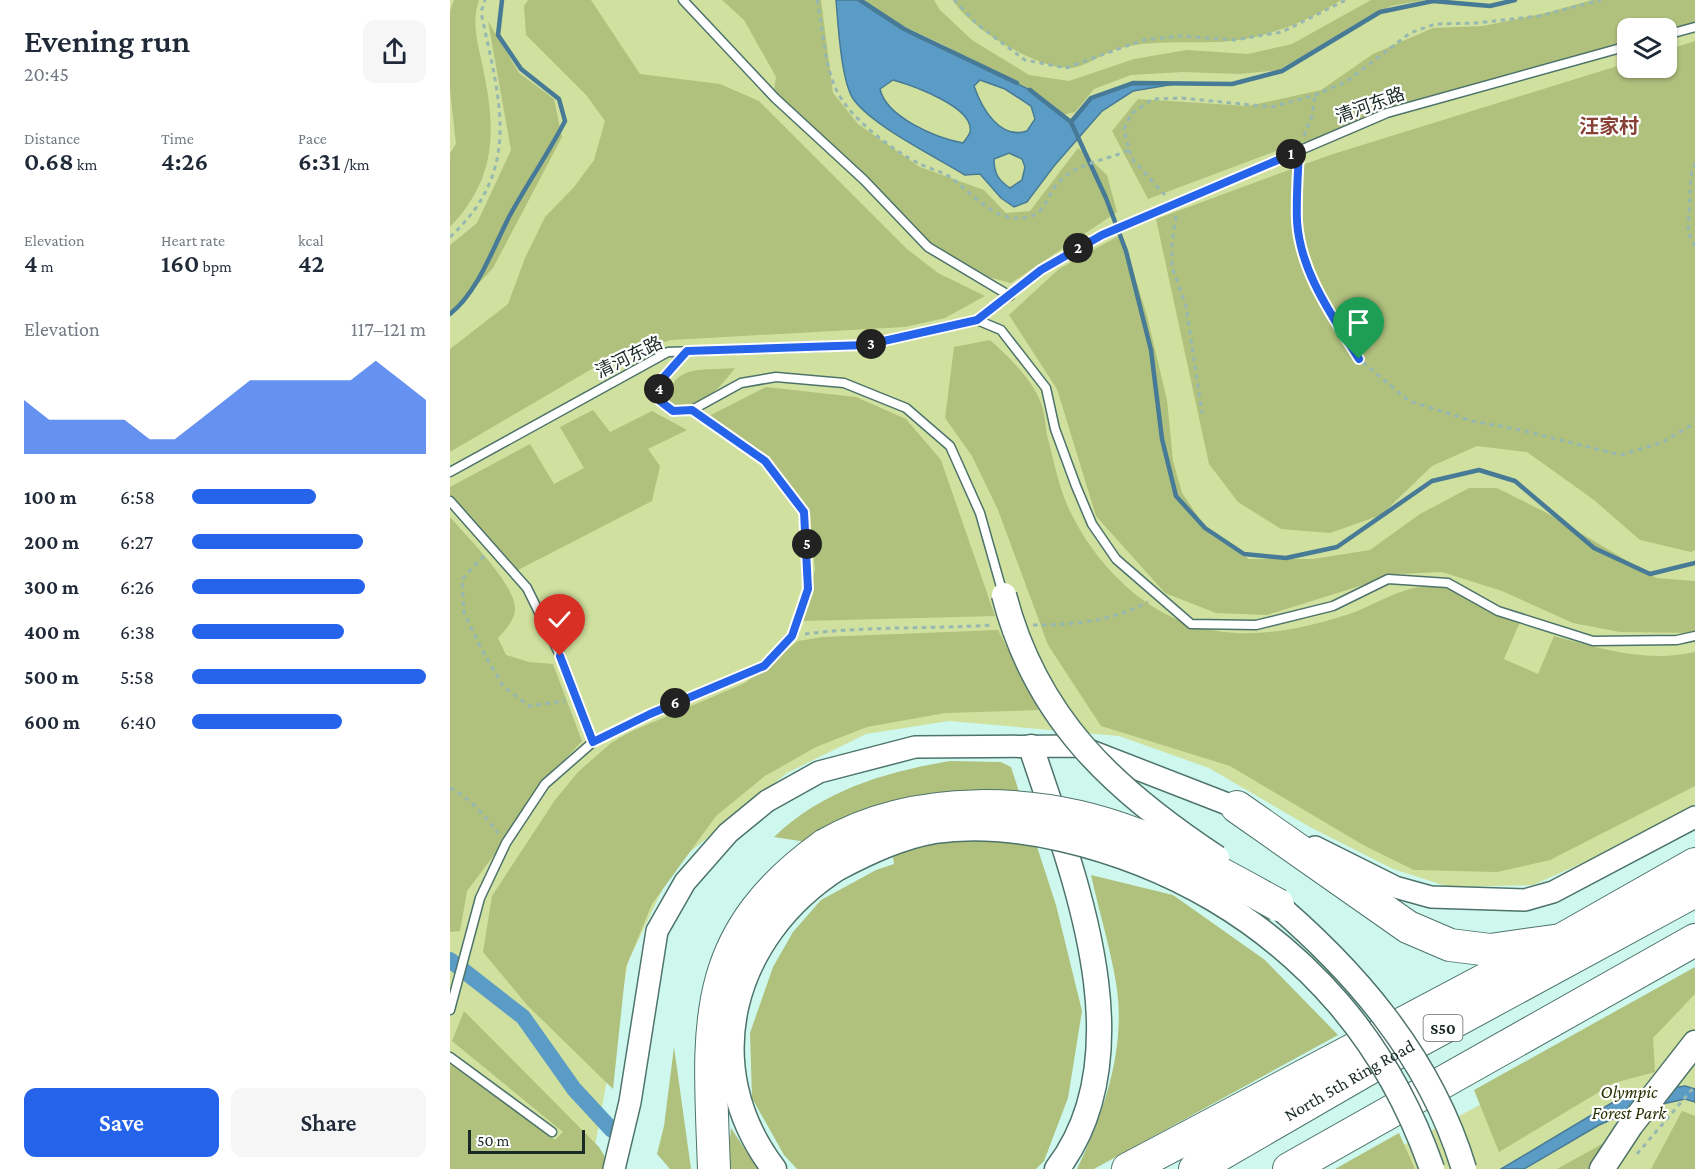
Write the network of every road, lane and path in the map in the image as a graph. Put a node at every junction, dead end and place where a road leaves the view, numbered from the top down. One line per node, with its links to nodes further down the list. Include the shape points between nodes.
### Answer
1 (485, 0): 15 (path, via 481,12 497,94 501,140 494,177 471,218)
2 (683, 0): 17 (lane, via 775,98 864,180 928,247)
3 (817, 0): 11 (path, via 836,90 855,117 920,164 948,175 978,201 1002,215 1024,219 1046,208 1058,182 1084,163 1102,162)
4 (954, 0): 5 (path, via 978,25 1025,60 1066,68 1143,40 1182,36 1234,40 1282,32)
5 (1346, 0)
6 (1601, 0): 10 (path, via 1539,16 1435,24 1410,33 1346,82)
7 (1695, 27): 8 (lane)
8 (1677, 32)
9 (1617, 49): 12 (lane, 清河东路, via 1387,113)
10 (1315, 95): 11 (path, via 1272,107 1153,99 1131,114 1124,129); 12 (path)
11 (1129, 150): 14 (path, via 1133,160)
12 (1299, 151): 14 (lane, 清河东路); 22 (path, via 1297,223 1309,273 1359,359 1409,401 1472,421 1621,455 1663,442)
13 (1695, 163): 16 (path, via 1688,232)
14 (1174, 204): 17 (lane, 清河东路, via 1102,235 1041,270); 21 (path, via 1178,220 1172,242 1172,267 1186,306)
15 (450, 237)
16 (1695, 246)
17 (1010, 296): 18 (lane, 清河东路)
18 (977, 320): 19 (lane, 清河东路, via 866,345); 27 (lane, via 1001,330 1046,388 1055,429 1092,524 1116,559)
19 (687, 351): 20 (lane, via 663,378 660,401 673,411); 23 (lane, 清河东路, via 668,352)
20 (692, 410): 26 (lane, via 741,383 776,377 844,383 906,408 950,446 980,513); 30 (lane, via 765,461 804,512 808,589)
21 (1202, 413)
22 (1695, 423)
23 (450, 472)
24 (450, 501): 25 (lane)
25 (492, 548): 32 (lane, via 527,588); 32 (path, via 462,579 464,613 482,650 503,686 529,706)
26 (1004, 595): 42 (main road, bridge, via 1037,680 1061,719 1100,765 1149,812)
27 (1158, 598): 29 (path, via 1128,613 1073,625); 31 (lane, via 1191,624 1256,625 1333,606 1388,579 1448,583 1498,611 1593,641 1677,640)
28 (1003, 624): 30 (path, via 853,628)
29 (1026, 624)
30 (792, 636): 33 (lane, via 764,666)
31 (1695, 636)
32 (577, 700): 33 (lane)
33 (593, 742): 38 (lane, via 545,784)
34 (1031, 747): 36 (street, via 1078,746); 51 (street, via 915,747 819,772 767,801 728,833 685,882 657,931 630,1102); 54 (main road, via 1073,875 1098,997 1100,1041 1089,1102)
35 (450, 788): 38 (path, via 487,818)
36 (1237, 807): 37 (street, via 1395,887 1431,897 1525,900 1553,892); 43 (highway, via 1408,927 1450,945 1490,950)
37 (1695, 817)
38 (506, 843): 45 (lane, via 480,898)
39 (831, 857): 42 (highway, bridge, via 864,827 910,814 963,808 1030,809 1090,820 1132,833 1220,873); 52 (highway, via 776,884 754,911 727,957 711,1031); 53 (main road, via 782,918 751,967 734,1006 729,1057 736,1095 750,1131); 58 (main road, bridge, via 936,831 978,829 1034,833 1101,849 1180,879 1264,933 1339,1004 1398,1092)
40 (1695, 864): 43 (highway)
41 (1695, 891): 56 (highway, North 5th Ring Road / S50, via 1380,1062)
42 (1278, 905): 59 (main road, bridge, via 1350,973 1394,1028 1442,1111)
43 (1561, 940): 55 (highway)
44 (1695, 940): 57 (highway, S50)
45 (450, 1010)
46 (1690, 1049): 60 (main road)
47 (450, 1057): 49 (lane)
48 (1695, 1086): 50 (path)
49 (552, 1132)
50 (1632, 1160)
51 (614, 1169)
52 (714, 1169)
53 (774, 1169)
54 (1058, 1169)
55 (1128, 1169)
56 (1195, 1169)
57 (1289, 1169)
58 (1432, 1169)
59 (1464, 1169)
60 (1602, 1169)

